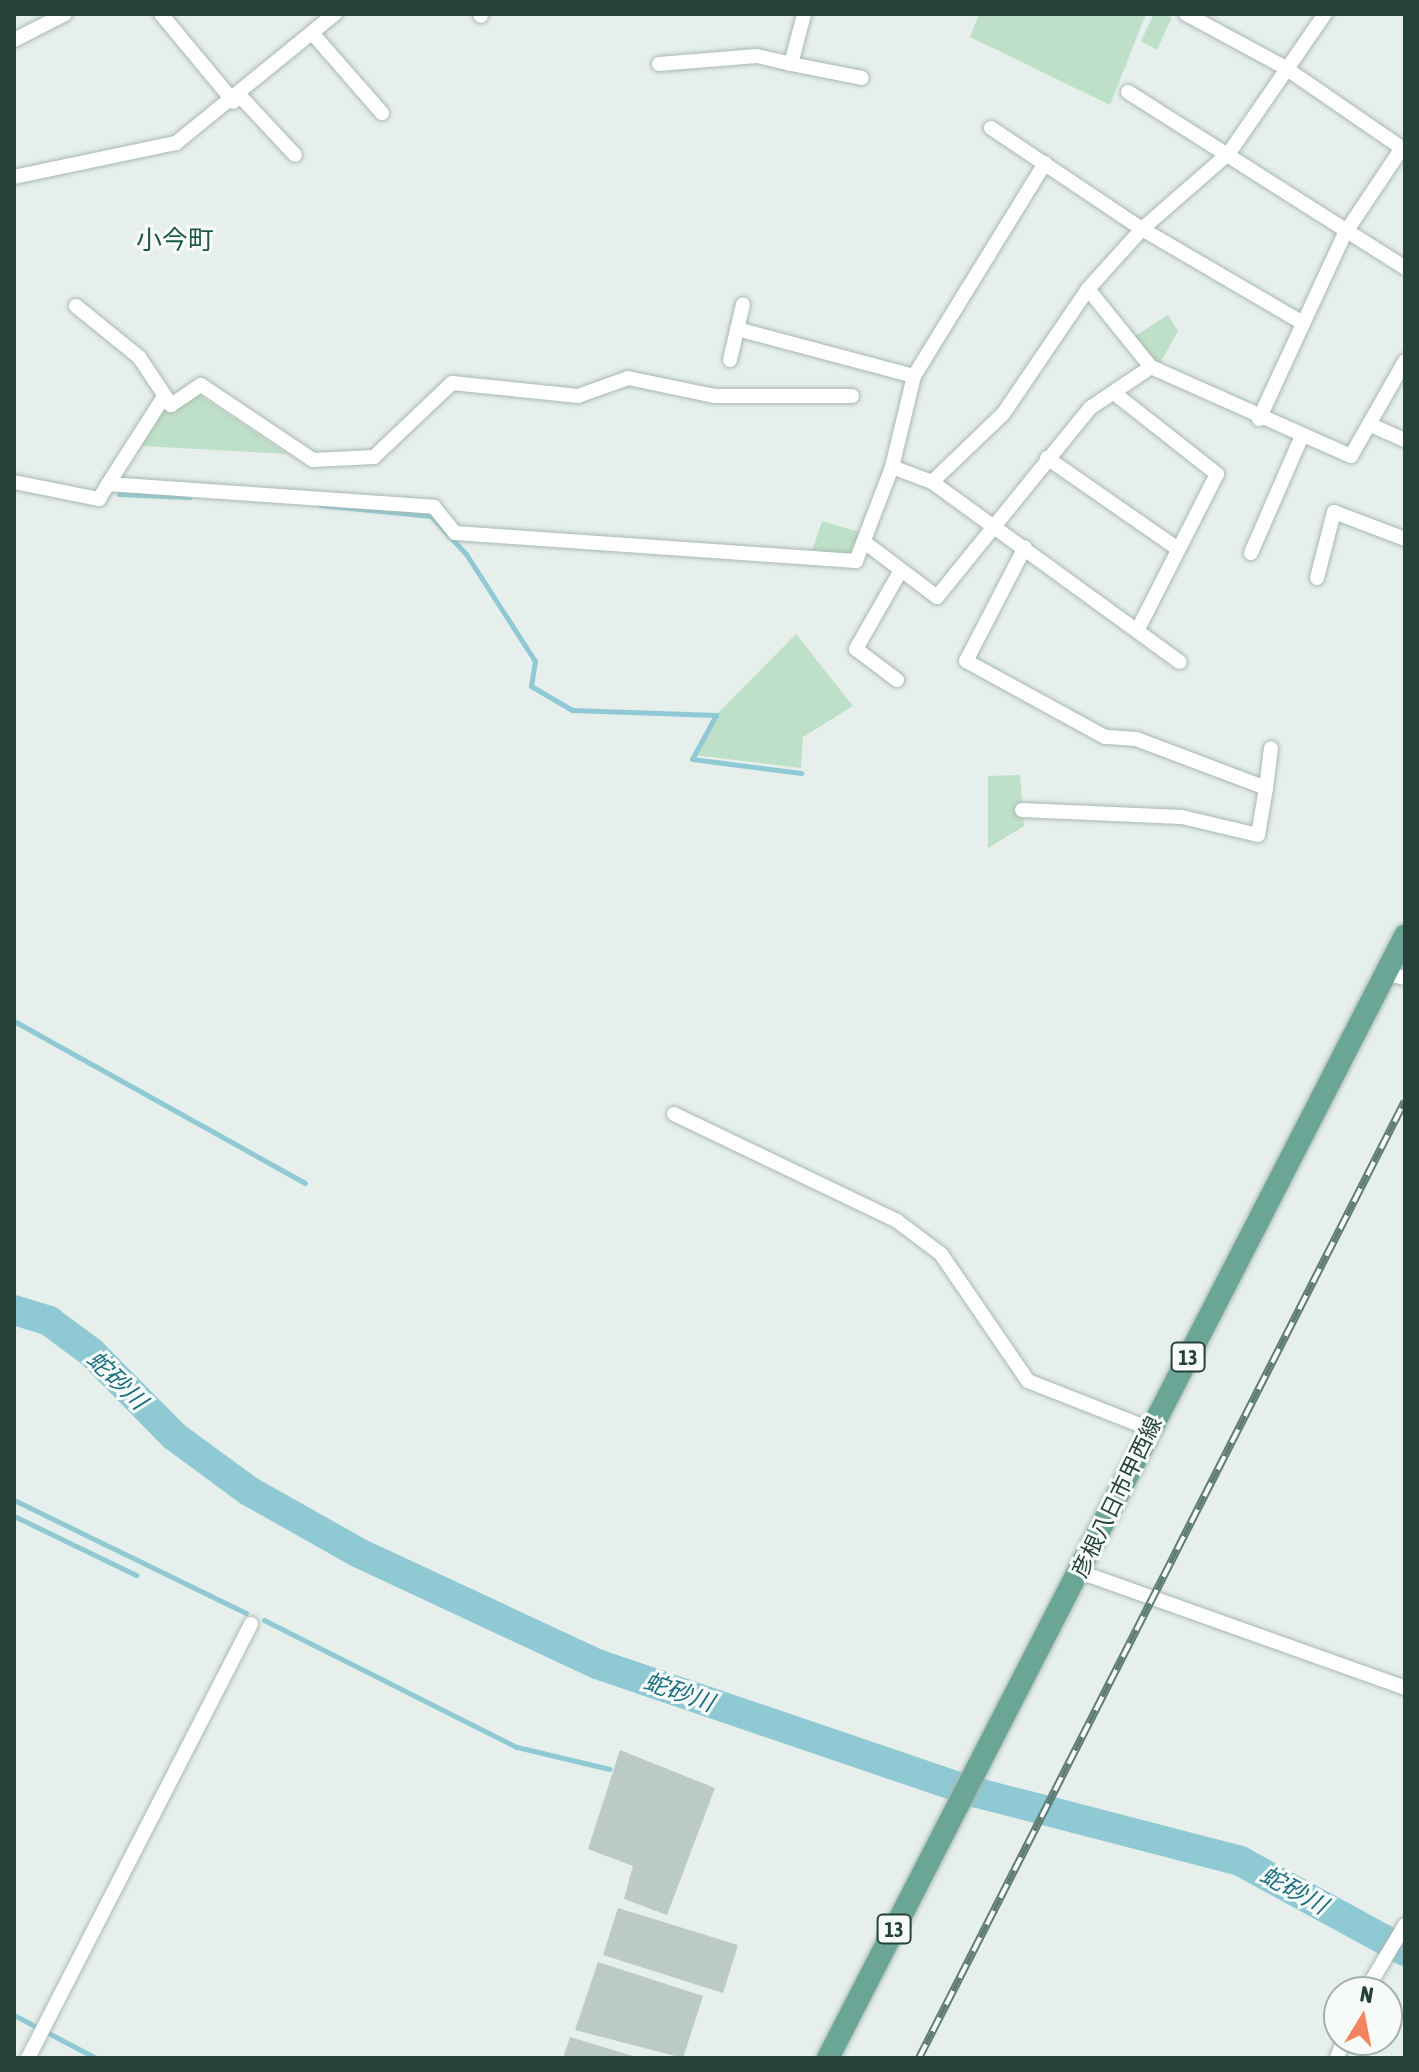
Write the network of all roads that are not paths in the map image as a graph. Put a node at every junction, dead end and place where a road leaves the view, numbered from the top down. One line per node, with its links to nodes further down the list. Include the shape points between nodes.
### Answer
1 (65, 14): 8 (street)
2 (161, 14): 14 (street)
3 (335, 14): 7 (street)
4 (804, 14): 10 (street)
5 (1186, 14): 11 (street)
6 (1325, 14): 11 (street)
7 (313, 34): 14 (street); 15 (street)
8 (14, 40)
9 (659, 64): 10 (street, via 757,56)
10 (791, 64): 12 (street)
11 (1284, 67): 17 (street); 22 (street, via 1402,148)
12 (862, 78)
13 (1128, 92): 17 (street)
14 (238, 99): 18 (street); 20 (street, via 176,143)
15 (382, 113)
16 (991, 128): 19 (street)
17 (1229, 153): 21 (street); 22 (street)
18 (295, 155)
19 (1045, 163): 21 (street); 32 (street)
20 (14, 177)
21 (1142, 229): 24 (street); 27 (street)
22 (1345, 233): 23 (street); 27 (street)
23 (1405, 268)
24 (1088, 289): 31 (street); 43 (street, via 1003,414)
25 (743, 304): 28 (street)
26 (76, 306): 35 (street, via 139,357)
27 (1303, 323): 36 (street)
28 (737, 329): 29 (street); 32 (street)
29 (730, 360)
30 (1405, 361): 37 (street)
31 (1151, 367): 33 (street); 36 (street)
32 (914, 376): 41 (street)
33 (1114, 393): 40 (street, via 1090,408); 49 (street, via 1217,474)
34 (852, 396): 35 (street, via 715,396 628,378 578,396 452,383 374,457 313,460 201,385 171,405)
35 (163, 398): 44 (street)
36 (1259, 419): 38 (street)
37 (1371, 425): 38 (street, via 1351,456); 39 (street)
38 (1301, 438): 50 (street)
39 (1405, 440)
40 (1047, 458): 45 (street); 49 (street)
41 (892, 467): 43 (street); 47 (street)
42 (14, 482): 44 (street, via 99,499)
43 (932, 482): 45 (street)
44 (108, 484): 47 (street, via 434,507 455,533 856,561)
45 (994, 525): 48 (street); 51 (street, via 937,597)
46 (1405, 539): 52 (street, via 1334,512)
47 (867, 544): 51 (street)
48 (1025, 547): 53 (street); 57 (street, via 966,661 1105,737 1136,739)
49 (1178, 549): 53 (street)
50 (1251, 553)
51 (901, 570): 55 (street, via 856,649)
52 (1317, 578)
53 (1139, 627): 54 (street)
54 (1180, 662)
55 (897, 680)
56 (1271, 748): 57 (street)
57 (1266, 788): 58 (street, via 1258,835 1182,817)
58 (1022, 810)
59 (1405, 936): 60 (main road, 彦根八日市甲西線 / 13)
60 (1396, 976): 62 (main road, 彦根八日市甲西線 / 13)
61 (674, 1114): 62 (street, via 897,1221 941,1254 1028,1381)
62 (1150, 1429): 63 (main road, 彦根八日市甲西線 / 13)
63 (1080, 1572): 65 (street); 69 (main road, 彦根八日市甲西線 / 13)
64 (251, 1624): 68 (street)
65 (1405, 1688)
66 (1405, 1925): 67 (street)
67 (1374, 1976)
68 (28, 2058)
69 (828, 2058)

